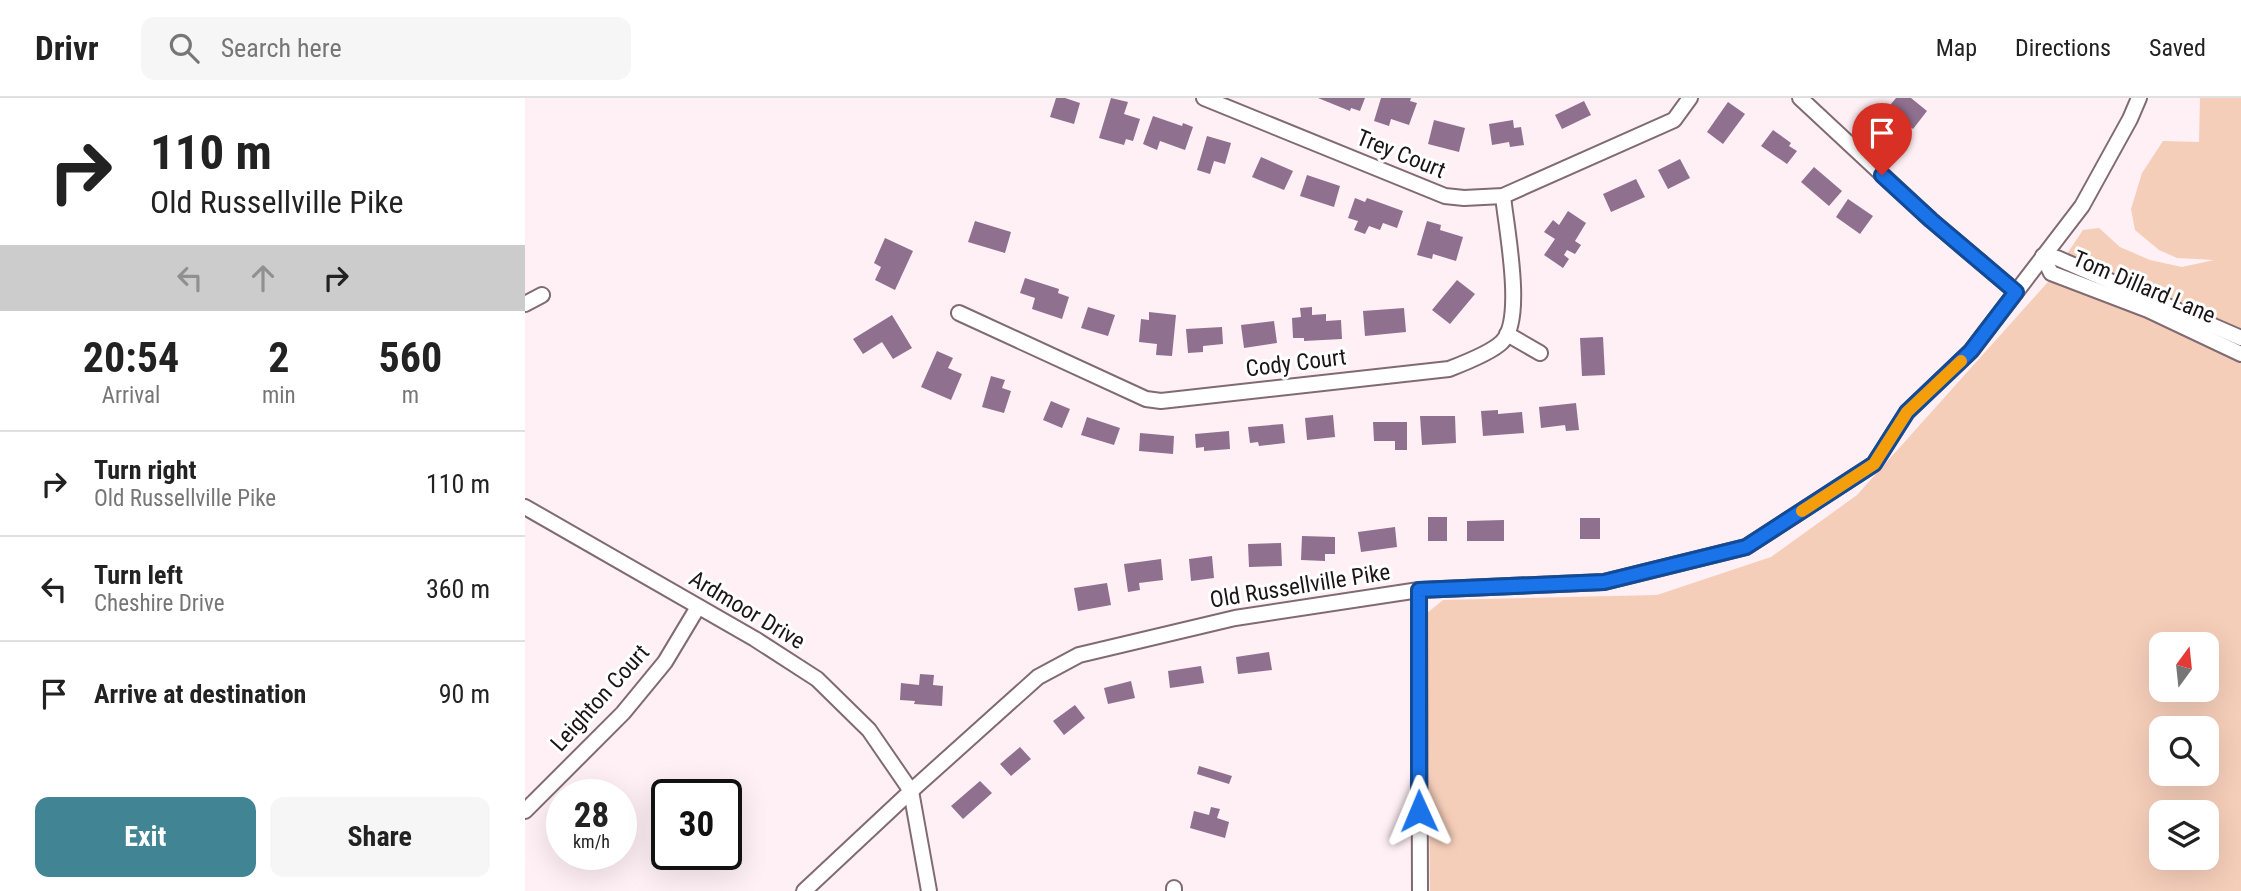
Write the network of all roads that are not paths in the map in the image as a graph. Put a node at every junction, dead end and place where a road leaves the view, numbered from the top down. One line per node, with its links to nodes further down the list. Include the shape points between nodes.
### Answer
1 (1204, 98): 5 (street, Trey Court, via 1445,196)
2 (1690, 98): 5 (street, Trey Court, via 1674,120)
3 (1800, 98): 7 (street)
4 (2139, 98): 6 (street, Old Russellville Pike, via 2081,206)
5 (1503, 196): 11 (street, via 1514,299)
6 (2043, 256): 7 (street, Old Russellville Pike); 12 (street, Tom Dillard Lane, via 2057,258); 14 (street, Tom Dillard Lane, via 2051,273 2148,310)
7 (2016, 292): 16 (street, Old Russellville Pike, via 1971,351 1907,412 1874,464 1746,547 1604,582)
8 (542, 295): 9 (street)
9 (525, 304)
10 (959, 313): 11 (street, Cody Court, via 1146,399 1161,401 1449,369 1469,362)
11 (1507, 334): 13 (street)
12 (2241, 338)
13 (1540, 353)
14 (2241, 354)
15 (525, 507): 17 (street, Ardmoor Drive)
16 (1419, 590): 18 (street, Old Russellville Pike, via 1235,618 1079,656 1038,677); 22 (street)
17 (698, 607): 18 (street, Ardmoor Drive, via 817,679 869,730); 19 (street, Leighton Court, via 665,662 623,713)
18 (911, 791): 20 (street, Old Russellville Pike); 21 (street)
19 (525, 811)
20 (804, 891)
21 (929, 891)
22 (1420, 891)

